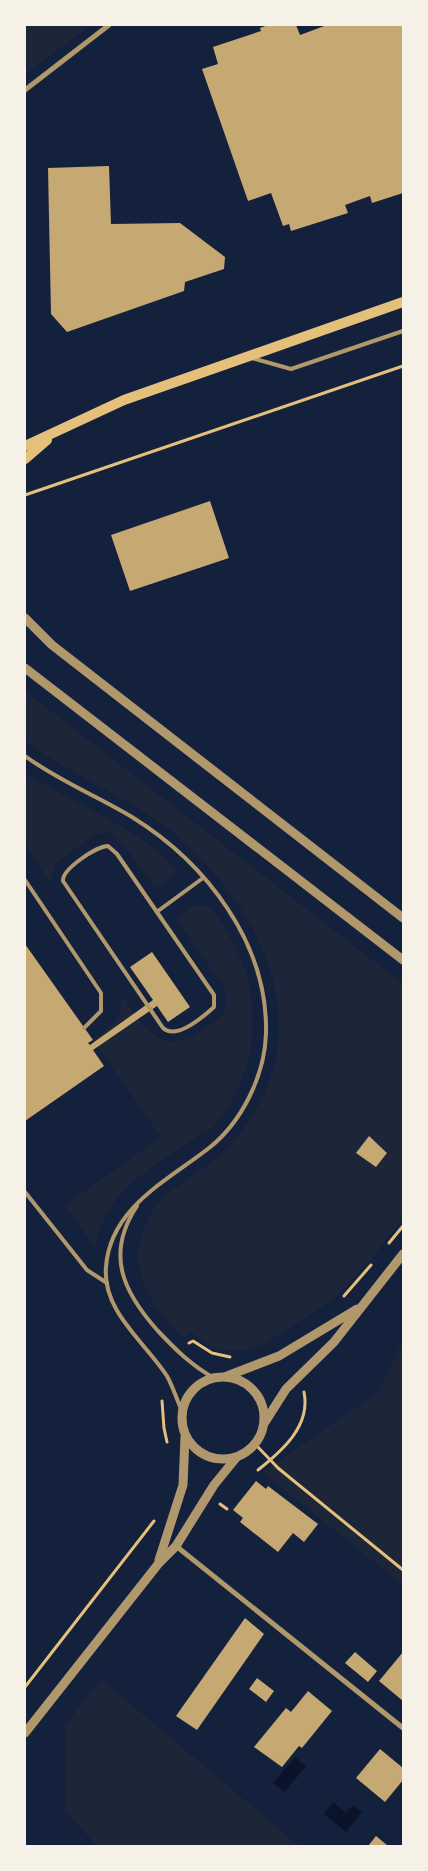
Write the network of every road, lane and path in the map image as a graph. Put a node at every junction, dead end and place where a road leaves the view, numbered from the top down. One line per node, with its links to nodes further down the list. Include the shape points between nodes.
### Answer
1 (109, 25): 2 (street)
2 (25, 90)
3 (403, 302): 5 (main road)
4 (403, 331): 5 (lane, via 291,369)
5 (245, 356): 7 (main road, via 124,400)
6 (403, 366): 10 (path)
7 (52, 435): 8 (main road); 9 (main road)
8 (25, 446)
9 (25, 459)
10 (25, 495)
11 (25, 618): 17 (street, via 52,646)
12 (25, 668): 18 (street)
13 (25, 756): 14 (lane, via 67,784 140,823)
14 (203, 878): 16 (lane); 21 (lane, via 239,928 256,963 265,1003 264,1051 248,1096 224,1134)
15 (25, 880): 19 (lane, via 101,993 101,1011)
16 (158, 911): 16 (lane, via 108,846 100,847 67,869 63,876 67,888 163,1028 173,1033 211,1010 216,1001)
17 (403, 918)
18 (403, 960)
19 (84, 1028)
20 (25, 1192): 26 (lane, via 87,1270)
21 (142, 1200): 26 (lane, via 125,1217 114,1235 106,1266); 32 (lane, via 128,1223 121,1249 125,1284 150,1322 183,1358)
22 (403, 1226): 23 (path)
23 (386, 1247)
24 (403, 1254): 28 (street)
25 (375, 1261): 27 (path)
26 (107, 1283): 35 (lane, via 123,1319 168,1378)
27 (338, 1301)
28 (362, 1306): 31 (street, via 271,1360); 36 (street, via 334,1342 286,1389)
29 (193, 1340): 30 (path, via 212,1353)
30 (234, 1357)
31 (225, 1377): 32 (street); 36 (street, via 237,1379 256,1393 262,1404)
32 (214, 1378): 35 (street, via 193,1390)
33 (303, 1387): 41 (path, via 306,1407 303,1419)
34 (162, 1396): 39 (path, via 164,1428)
35 (182, 1411): 37 (street)
36 (264, 1424): 38 (street)
37 (185, 1437): 40 (street, via 202,1454 225,1460); 45 (street, via 183,1485)
38 (255, 1444): 40 (street); 41 (path)
39 (169, 1445)
40 (236, 1458): 44 (street, via 208,1494)
41 (270, 1460): 42 (path); 46 (path)
42 (258, 1470)
43 (158, 1514): 47 (path)
44 (176, 1546): 45 (street); 48 (street)
45 (159, 1563): 49 (street)
46 (403, 1570)
47 (25, 1687)
48 (403, 1728)
49 (25, 1733)

